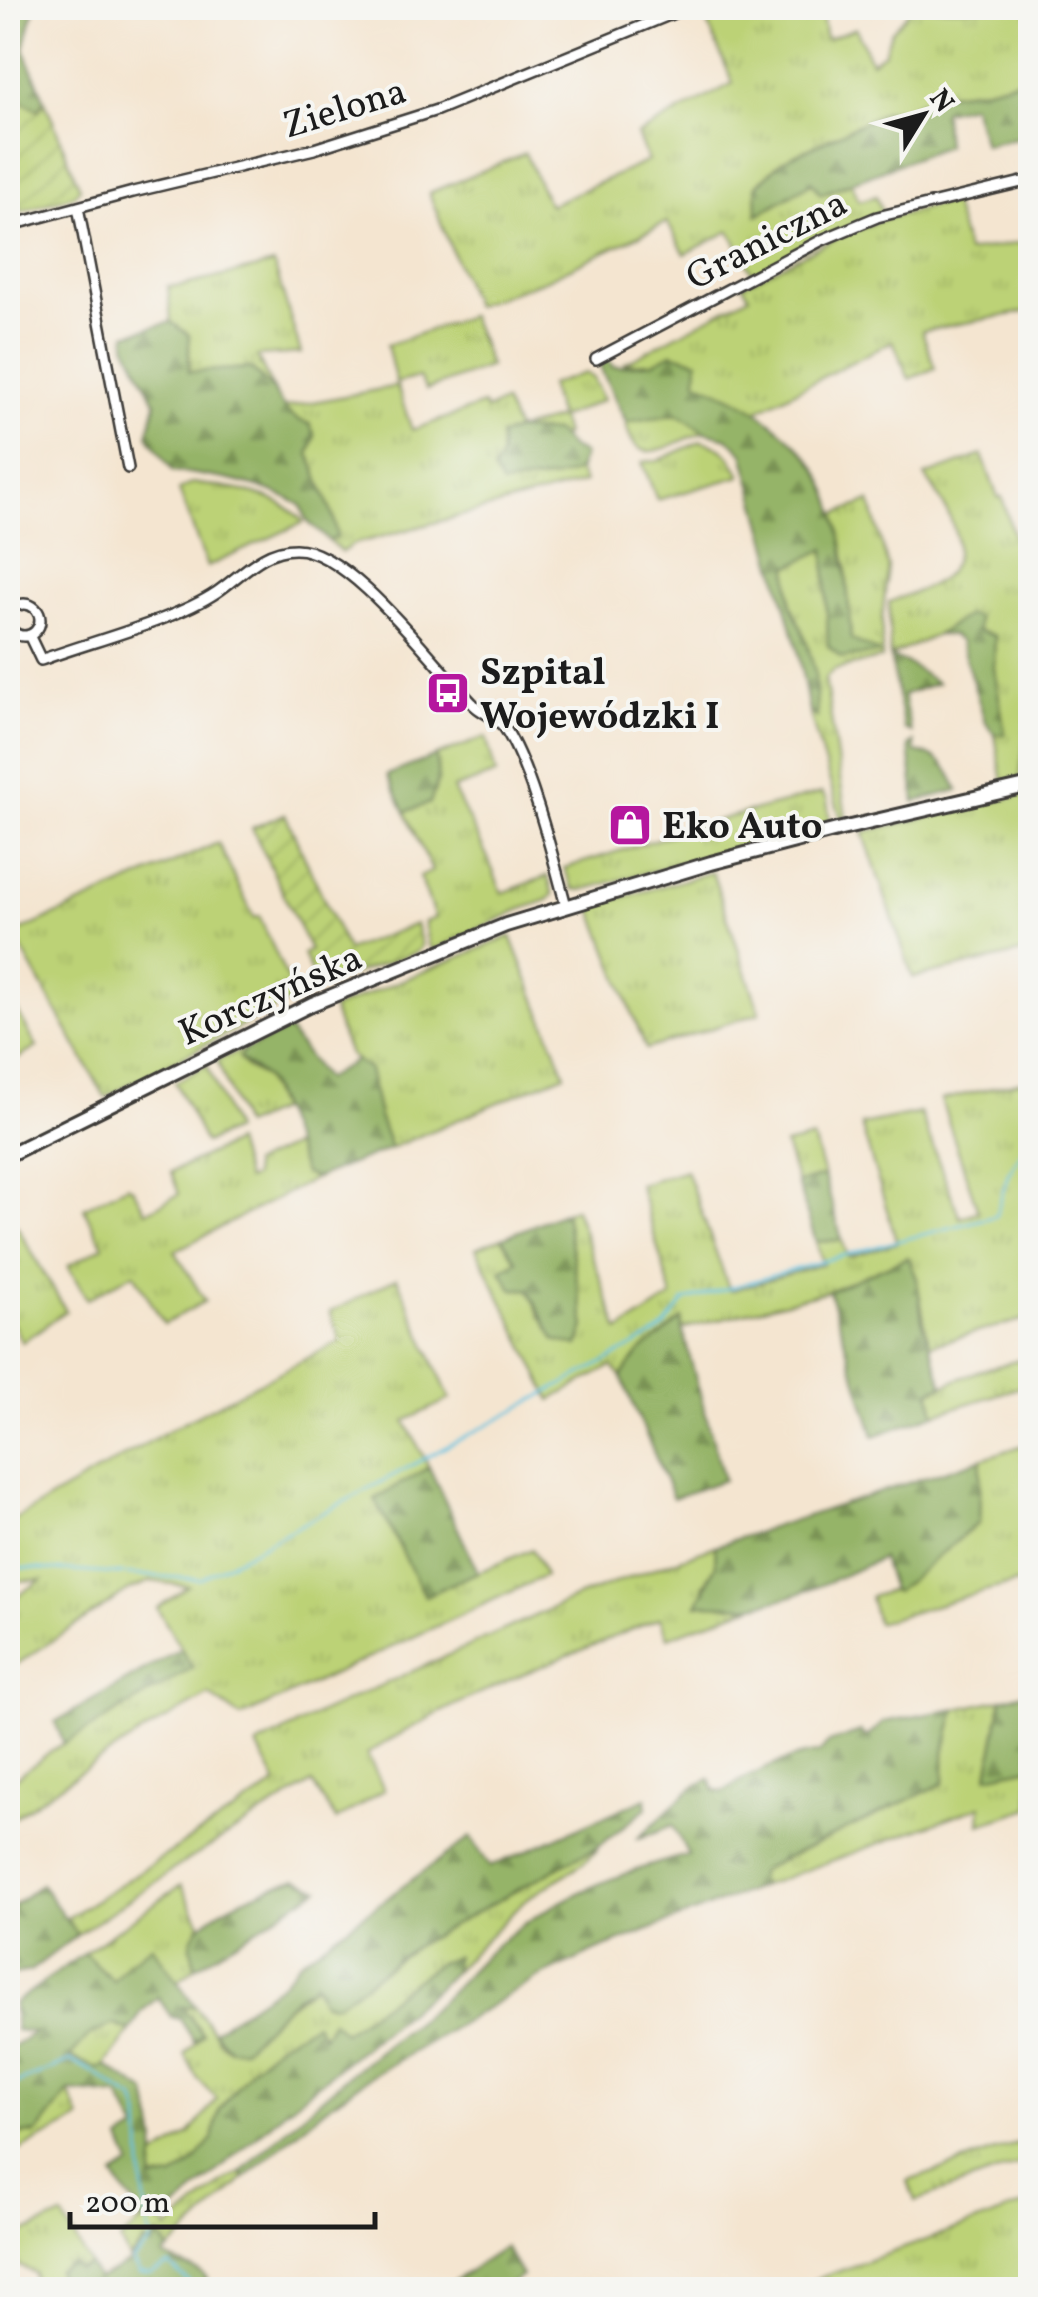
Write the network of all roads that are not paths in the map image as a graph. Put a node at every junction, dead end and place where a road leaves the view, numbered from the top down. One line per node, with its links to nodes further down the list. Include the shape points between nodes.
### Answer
1 (686, 8): 3 (street, Zielona, via 437,110 314,149)
2 (1030, 180): 5 (street, Graniczna, via 858,225)
3 (78, 207): 4 (street, Zielona); 6 (street)
4 (8, 226)
5 (596, 360)
6 (128, 468)
7 (29, 635): 9 (street, via 41,660 198,604 273,553 296,549 334,560 478,710 503,725 528,779)
8 (1030, 785): 9 (main road, Korczyńska, via 837,830)
9 (566, 906): 10 (main road, Korczyńska, via 312,1004)
10 (8, 1155)

